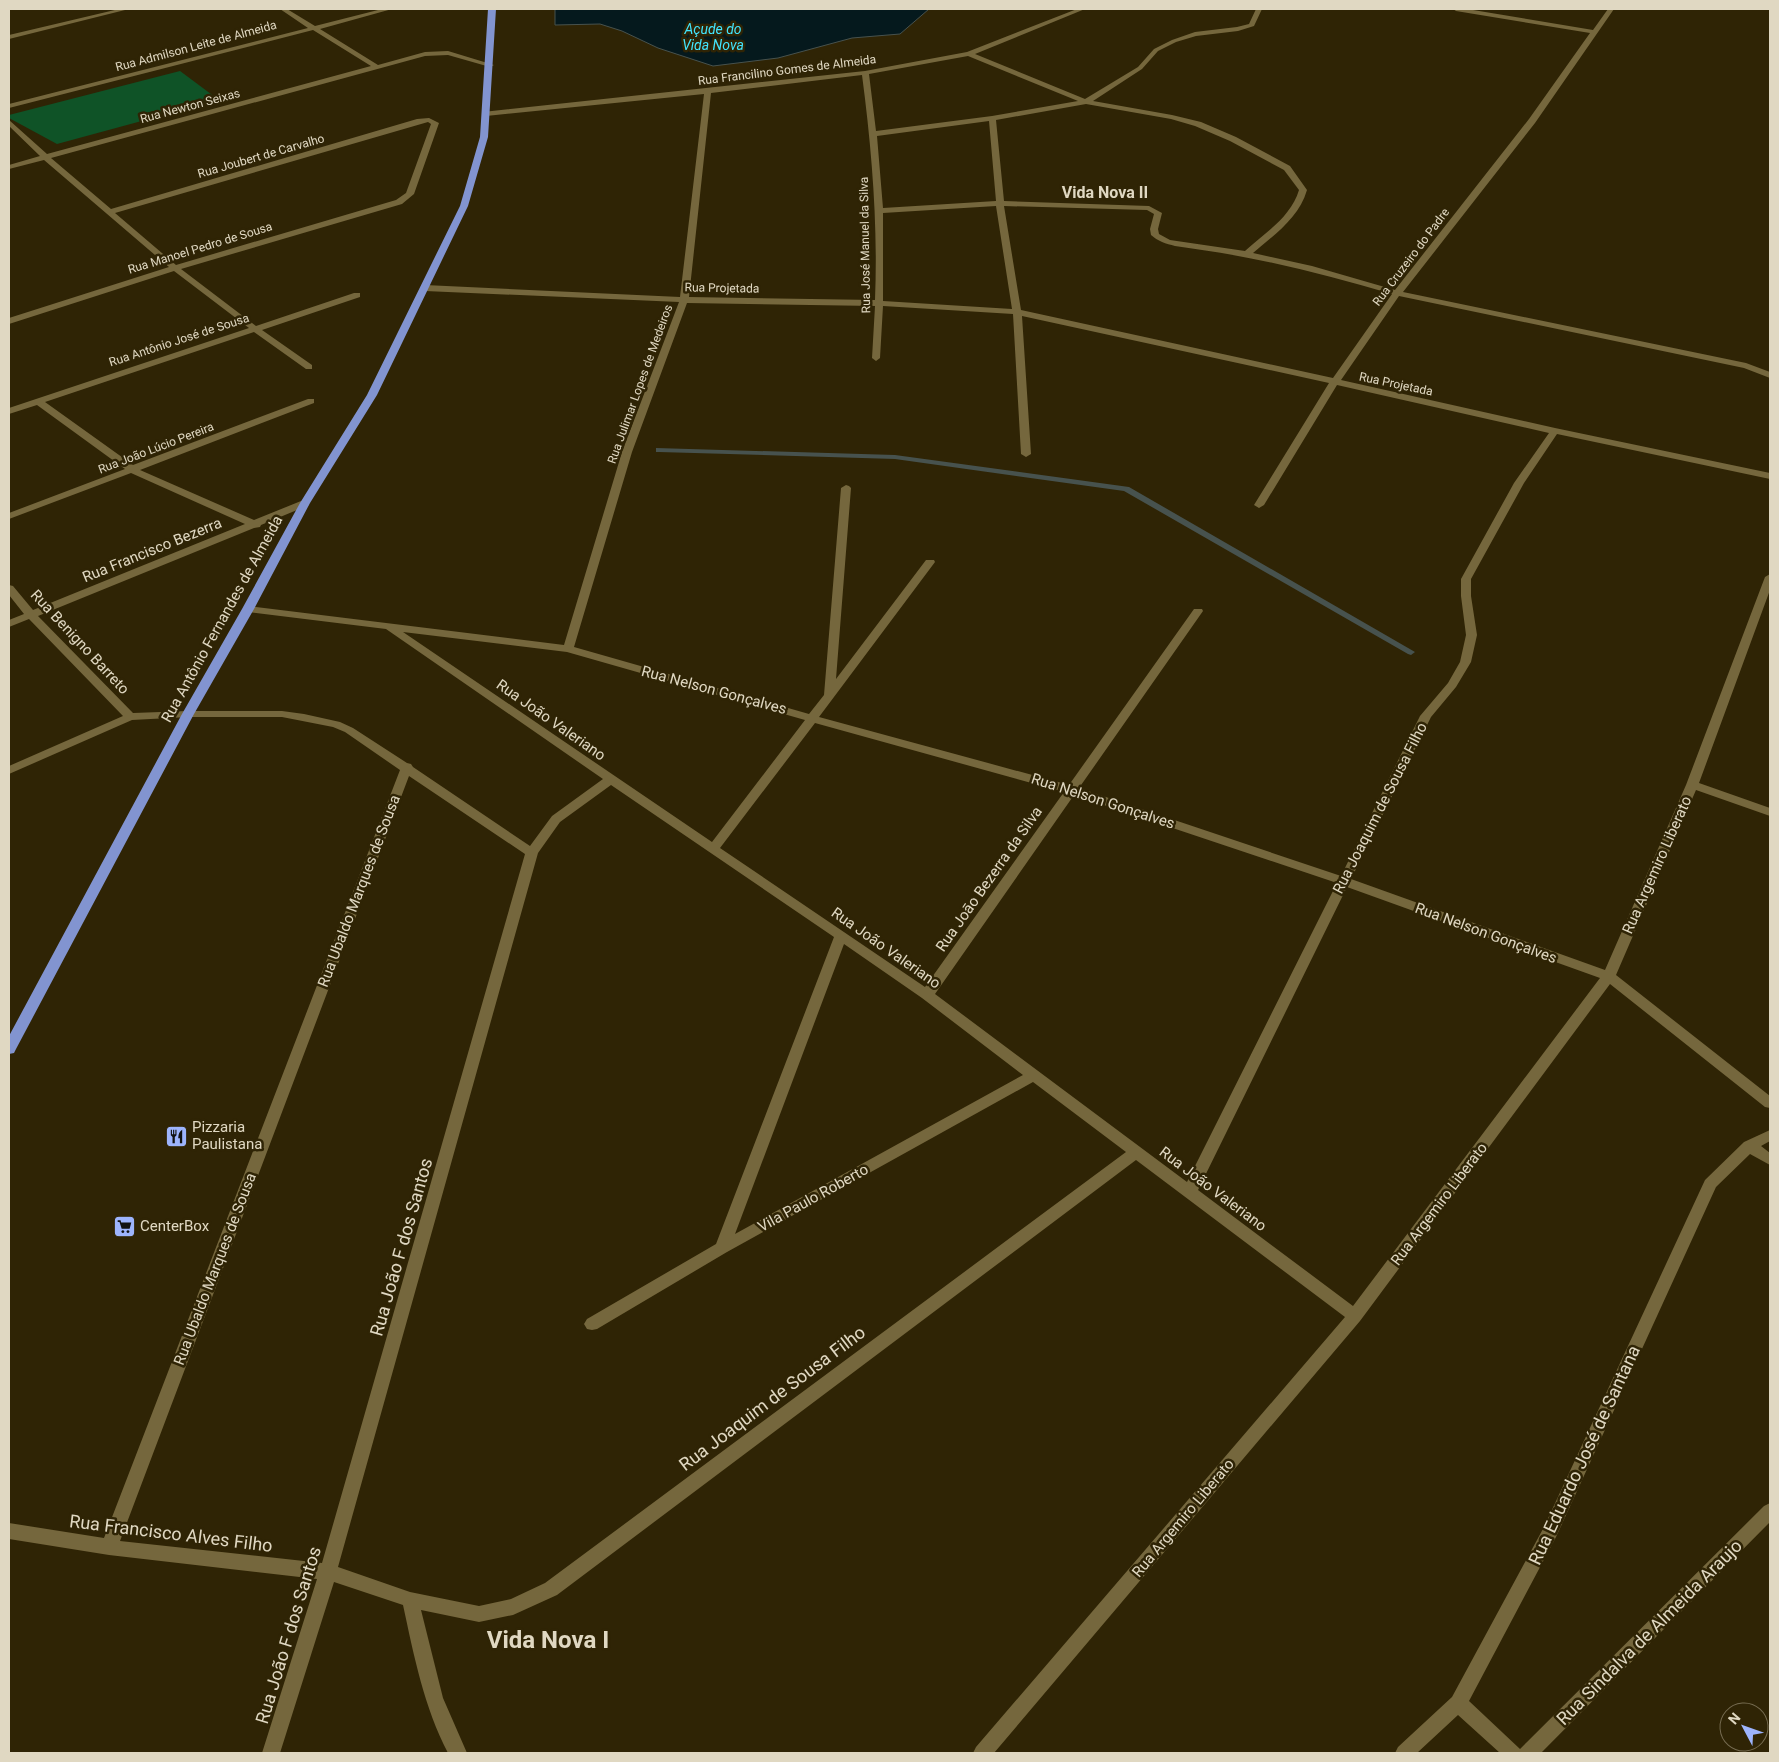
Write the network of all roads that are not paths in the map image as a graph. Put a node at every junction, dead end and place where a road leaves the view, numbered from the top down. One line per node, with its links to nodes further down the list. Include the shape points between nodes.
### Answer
1 (126, 9): 11 (street)
2 (283, 9): 9 (street)
3 (389, 9): 9 (street, Rua Admilson Leite de Almeida)
4 (492, 9): 13 (highway, Rua Antônio Fernandes de Almeida)
5 (1082, 9): 12 (street, Rua Francilino Gomes de Almeida)
6 (1259, 9): 17 (street, via 1252,25 1196,34 1156,50 1140,68)
7 (1456, 9): 10 (street)
8 (1611, 9): 10 (street, Rua Cruzeiro do Padre)
9 (312, 28): 14 (street); 18 (street, Rua Admilson Leite de Almeida)
10 (1595, 32): 32 (street, Rua Cruzeiro do Padre, via 1532,121)
11 (9, 37)
12 (969, 54): 15 (street, Rua Francilino Gomes de Almeida); 17 (street)
13 (490, 65): 14 (street, Rua Newton Seixas, via 440,52); 19 (highway, Rua Antônio Fernandes de Almeida)
14 (377, 67): 23 (street, Rua Newton Seixas)
15 (865, 72): 16 (street, Rua Francilino Gomes de Almeida); 22 (street, Rua José Manuel da Silva)
16 (708, 92): 19 (street, Rua Francilino Gomes de Almeida); 34 (street, Rua Julimar Lopes de Medeiros)
17 (1086, 102): 20 (street); 29 (street, via 1198,124 1287,168 1304,190 1302,200)
18 (9, 106)
19 (486, 114): 31 (highway, Rua Antônio Fernandes de Almeida, via 484,136 464,206)
20 (992, 118): 22 (street); 26 (street)
21 (9, 122): 23 (street)
22 (874, 134): 27 (street, Rua José Manuel da Silva)
23 (45, 157): 24 (street, Rua Newton Seixas); 28 (street)
24 (9, 167)
25 (399, 202): 28 (street, Rua Joubert de Carvalho, via 410,194 435,123 429,120); 30 (street, Rua Manoel Pedro de Sousa)
26 (1000, 203): 27 (street); 29 (street, via 1149,208 1158,214 1154,229 1156,235 1168,242); 36 (street)
27 (879, 211): 35 (street, Rua José Manuel da Silva)
28 (109, 212): 30 (street)
29 (1247, 254): 32 (street)
30 (175, 268): 37 (street, Rua Manoel Pedro de Sousa); 38 (street)
31 (425, 288): 34 (street, Rua Projetada); 51 (highway, Rua Antônio Fernandes de Almeida, via 372,394)
32 (1397, 293): 41 (street, via 1736,364); 42 (street, Rua Cruzeiro do Padre)
33 (357, 295): 38 (street, Rua Antônio José de Sousa)
34 (684, 300): 35 (street, Rua Projetada); 63 (street, Rua Julimar Lopes de Medeiros, via 627,452)
35 (879, 303): 36 (street, Rua Projetada); 39 (street, Rua José Manuel da Silva)
36 (1017, 312): 42 (street, Rua Projetada); 47 (street)
37 (9, 321)
38 (254, 328): 40 (street); 43 (street, Rua Antônio José de Sousa)
39 (876, 358)
40 (309, 367)
41 (1770, 375)
42 (1334, 383): 46 (street, Rua Projetada); 52 (street, Rua Cruzeiro do Padre)
43 (38, 401): 45 (street, Rua Antônio José de Sousa); 48 (street)
44 (312, 401): 48 (street, Rua João Lúcio Pereira)
45 (9, 411)
46 (1555, 432): 49 (street, Rua Projetada); 76 (street, Rua Joaquim de Sousa Filho, via 1520,483 1466,579 1464,596 1472,636 1462,671 1426,716)
47 (1026, 454)
48 (133, 470): 53 (street, Rua João Lúcio Pereira); 54 (street)
49 (1770, 476)
50 (846, 488): 64 (street)
51 (305, 503): 54 (street, Rua Francisco Bezerra); 58 (highway, Rua Antônio Fernandes de Almeida)
52 (1259, 505)
53 (9, 516)
54 (256, 525): 60 (street, Rua Francisco Bezerra)
55 (930, 562): 64 (street)
56 (1770, 577): 71 (street, Rua Argemiro Liberato)
57 (9, 588): 60 (street, Rua Benigno Barreto)
58 (248, 609): 62 (street, Rua Nelson Gonçalves); 65 (highway, Rua Antônio Fernandes de Almeida)
59 (1198, 611): 72 (street, Rua Joāo Bezerra da Silva)
60 (31, 615): 61 (street, Rua Francisco Bezerra); 66 (street, Rua Benigno Barreto)
61 (9, 624)
62 (386, 625): 63 (street, Rua Nelson Gonçalves); 70 (street, Rua João Valeriano)
63 (568, 649): 67 (street, Rua Nelson Gonçalves)
64 (829, 694): 67 (street)
65 (188, 714): 66 (street); 68 (street, via 282,714 336,724); 80 (highway, Rua Antônio Fernandes de Almeida)
66 (130, 717): 69 (street)
67 (812, 717): 72 (street, Rua Nelson Gonçalves); 74 (street)
68 (407, 767): 75 (street); 93 (street, Rua Ubaldo Marques de Sousa)
69 (9, 770)
70 (610, 780): 74 (street, Rua João Valeriano); 75 (street, Rua João F dos Santos, via 556,819)
71 (1692, 785): 73 (street); 78 (street, Rua Argemiro Liberato)
72 (1072, 790): 76 (street, Rua Nelson Gonçalves); 79 (street, Rua Joāo Bezerra da Silva)
73 (1770, 812)
74 (713, 848): 77 (street, Rua João Valeriano)
75 (532, 853): 94 (street, Rua João F dos Santos)
76 (1343, 881): 78 (street, Rua Nelson Gonçalves); 87 (street, Rua Joaquim de Sousa Filho)
77 (841, 935): 79 (street, Rua João Valeriano); 88 (street)
78 (1609, 976): 82 (street, Rua Nelson Gonçalves); 89 (street, Rua Argemiro Liberato)
79 (927, 995): 81 (street, Rua João Valeriano)
80 (9, 1049)
81 (1034, 1075): 85 (street, Rua João Valeriano); 88 (street, Vila Paulo Roberto)
82 (1770, 1103)
83 (1770, 1135): 84 (street, Rua Eduardo José de Santana)
84 (1749, 1146): 86 (street); 96 (street, Rua Eduardo José de Santana, via 1710,1184 1550,1532)
85 (1136, 1152): 87 (street, Rua João Valeriano); 95 (street, Rua Joaquim de Sousa Filho, via 551,1589 513,1607 479,1614)
86 (1770, 1160)
87 (1190, 1192): 89 (street, Rua João Valeriano)
88 (722, 1248): 90 (street, Vila Paulo Roberto)
89 (1355, 1316): 99 (street, Rua Argemiro Liberato)
90 (592, 1324)
91 (1770, 1511): 102 (street, Rua Sindalva de Almeida Araujo)
92 (9, 1532): 93 (street, Rua Francisco Alves Filho)
93 (109, 1547): 94 (street, Rua Francisco Alves Filho)
94 (328, 1572): 95 (street, Rua Joaquim de Sousa Filho); 97 (street, Rua João F dos Santos)
95 (410, 1600): 98 (street, via 433,1696)
96 (1458, 1703): 100 (street, Rua Eduardo José de Santana); 101 (street)
97 (271, 1753)
98 (458, 1753)
99 (982, 1753)
100 (1404, 1753)
101 (1513, 1753)
102 (1528, 1753)

